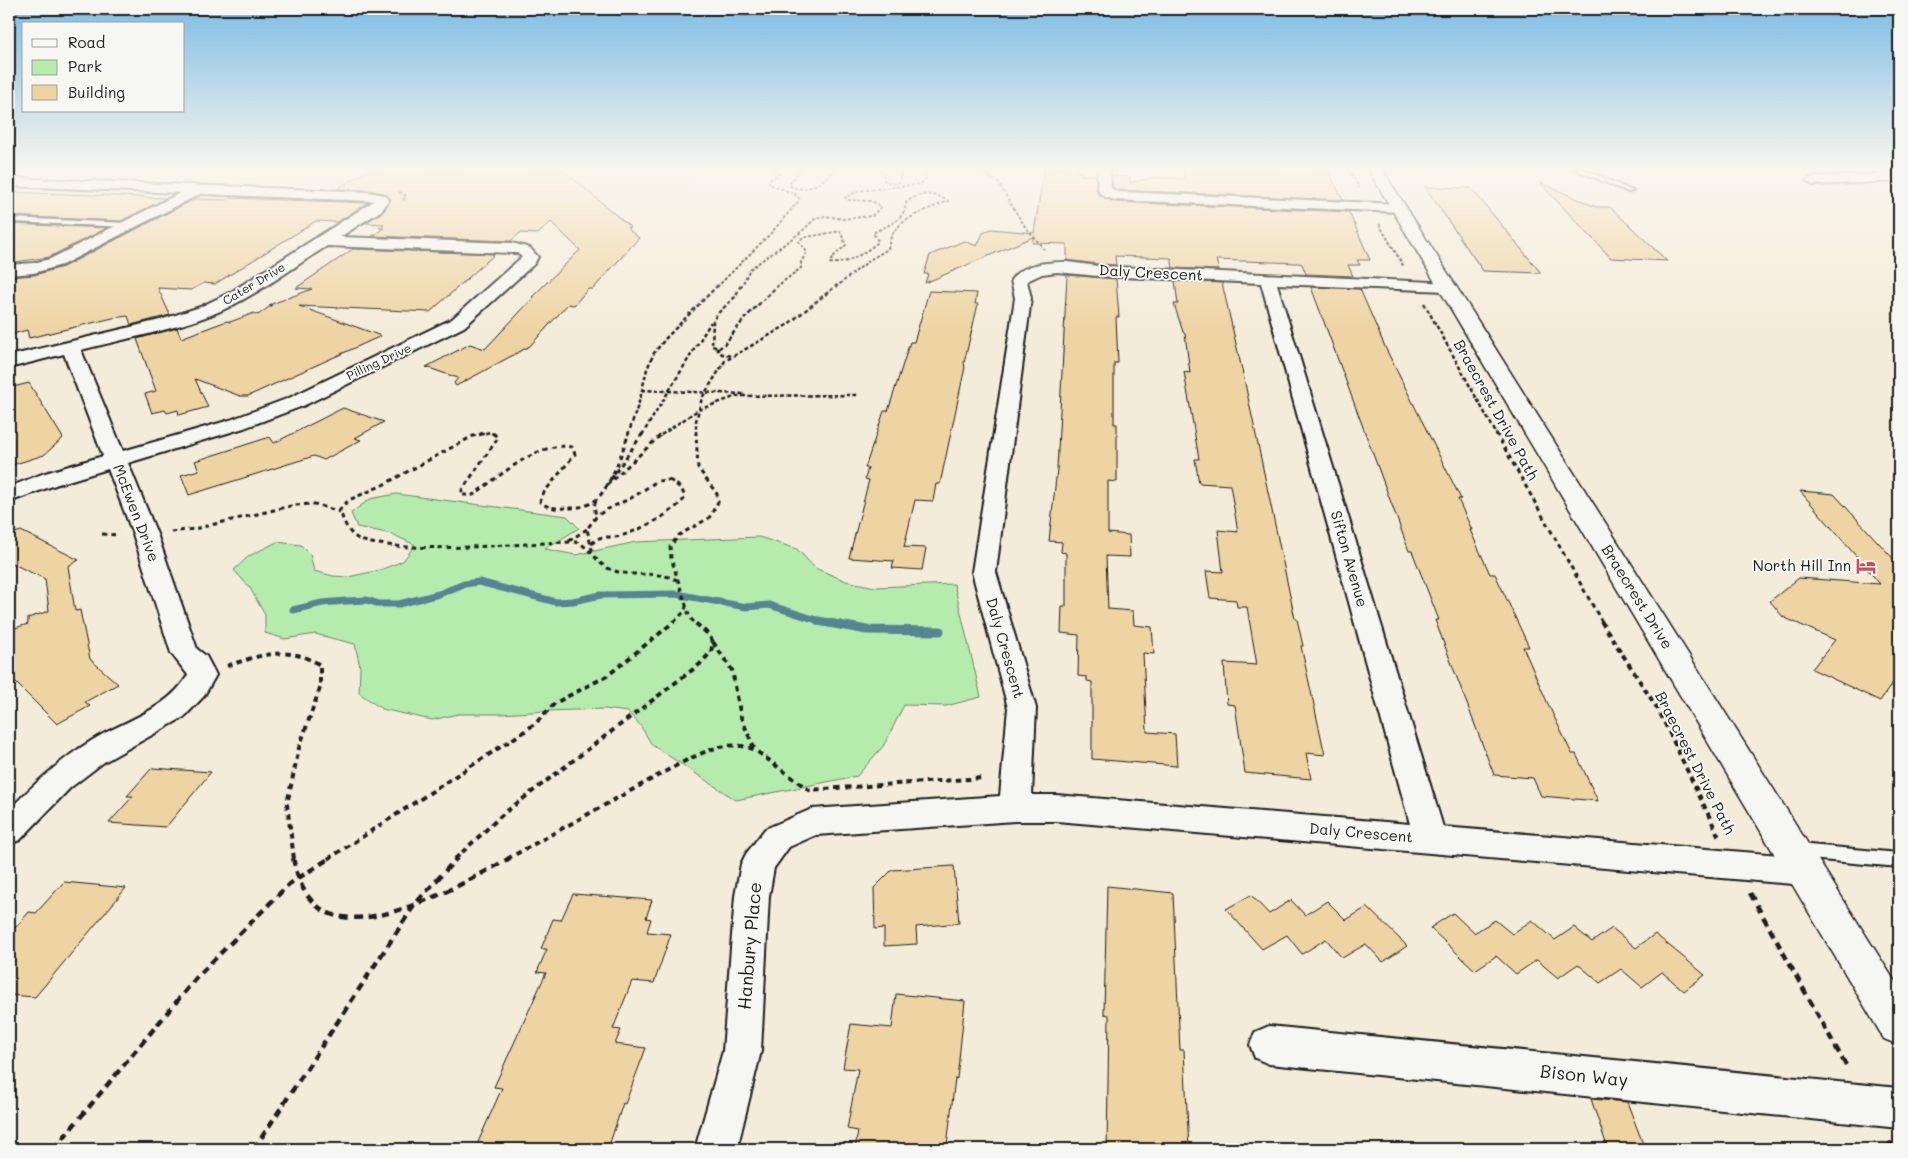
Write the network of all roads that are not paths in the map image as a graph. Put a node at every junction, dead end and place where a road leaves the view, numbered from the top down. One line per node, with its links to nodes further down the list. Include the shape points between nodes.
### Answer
1 (81, 223): 5 (lane)
2 (132, 223): 5 (street)
3 (352, 223): 6 (street, Cater Drive)
4 (1408, 223): 9 (street, Braecrest Drive)
5 (128, 225): 7 (street, via 56,262)
6 (325, 241): 10 (street, Cater Drive, via 237,296 206,311); 12 (street, Pilling Drive, via 512,248 522,250 530,257 471,314 445,331 279,409)
7 (9, 270)
8 (1268, 279): 9 (street, Daly Crescent); 14 (street, Daly Crescent, via 1050,267 1026,274 1019,280 1023,298 984,572 1022,708); 16 (street, Sifton Avenue)
9 (1446, 286): 18 (street, Braecrest Drive)
10 (71, 348): 11 (street, Cater Drive); 12 (street, McEwen Drive)
11 (9, 362)
12 (115, 460): 13 (street, Pilling Drive, via 33,484); 15 (street, McEwen Drive, via 145,534 185,653 196,663 214,670 184,702 164,717 109,744 75,767)
13 (9, 495)
14 (1015, 808): 16 (street, Daly Crescent, via 1056,808); 22 (street, Hanbury Place, via 812,822 777,838 758,864 742,1051)
15 (9, 832)
16 (1430, 839): 18 (street, Daly Crescent, via 1734,865)
17 (1899, 860): 18 (lane)
18 (1799, 861): 19 (street, Braecrest Drive)
19 (1899, 1025)
20 (1269, 1045): 21 (street, Bison Way)
21 (1884, 1106)
22 (716, 1149)

